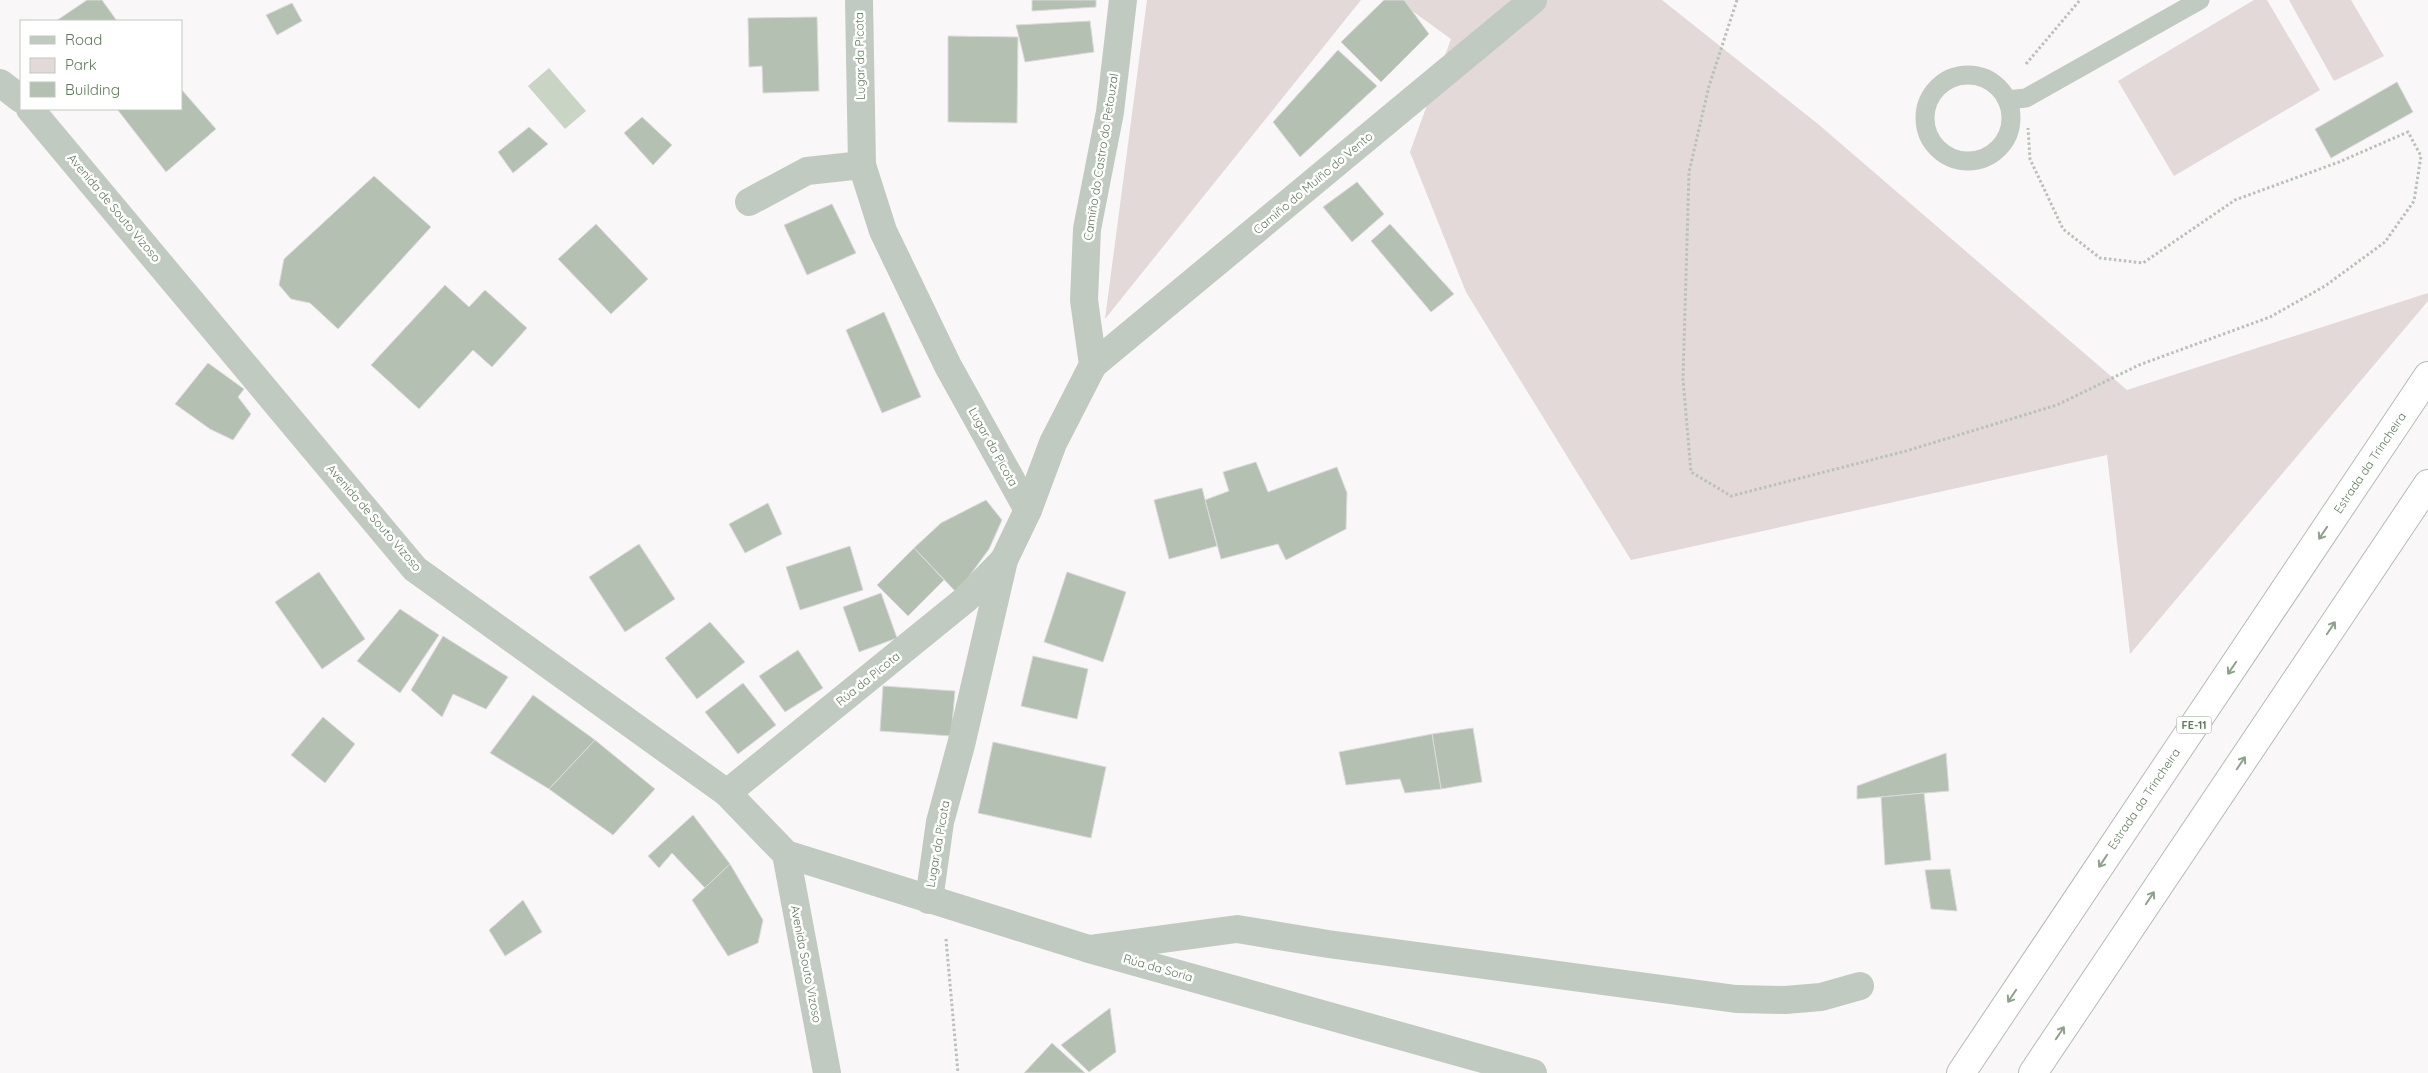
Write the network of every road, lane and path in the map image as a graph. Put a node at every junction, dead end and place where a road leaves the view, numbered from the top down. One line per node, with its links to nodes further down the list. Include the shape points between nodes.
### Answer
1 (858, 0): 11 (street, Lugar da Picota)
2 (1123, 0): 13 (street, Camiño do Castro do Petouzal, via 1110,112 1087,229 1084,300)
3 (1533, 0): 13 (street, Camiño do Muíño do Vento)
4 (1737, 0): 9 (path, via 1709,86 1689,172 1683,379 1691,472 1731,496 1906,451 2057,405 2139,364 2270,317 2326,286 2385,242 2414,201 2421,156 2408,132 2339,162 2235,200 2143,263 2100,258 2063,229 2030,159)
5 (2080, 0): 9 (path, via 2026,62)
6 (2200, 0): 9 (lane)
7 (0, 82): 8 (street)
8 (20, 98)
9 (2017, 99): 9 (lane, via 2005,141 1984,158 1970,161 1950,156 1933,144 1926,131 1928,102 1935,90 1960,76 1988,80)
10 (31, 110): 18 (street, Avenida de Souto Vizoso, via 415,569)
11 (862, 165): 12 (street, via 807,171); 16 (street, Lugar da Picota, via 883,231 948,366)
12 (749, 202)
13 (1093, 365): 16 (street, via 1053,443)
14 (2428, 376): 26 (highway, Estrada da Trincheira / FE-11, one-way to 26)
15 (2428, 484): 27 (highway, one-way to 15)
16 (1028, 510): 17 (street, Lugar da Picota)
17 (1004, 560): 18 (street, Rúa da Picota, via 966,599); 20 (street, Lugar da Picota, via 940,822)
18 (727, 793): 19 (street, Avenida de Souto Vizoso)
19 (786, 854): 20 (street, Rúa da Soria); 23 (street, Avenida Souto Vizoso)
20 (935, 902): 21 (street, Rúa da Soria); 24 (path)
21 (1089, 949): 22 (street, via 1237,930 1736,999 1821,997); 25 (street, Rúa da Soria)
22 (1860, 986)
23 (827, 1073)
24 (958, 1073)
25 (1533, 1073)
26 (1960, 1073)
27 (2033, 1073)

